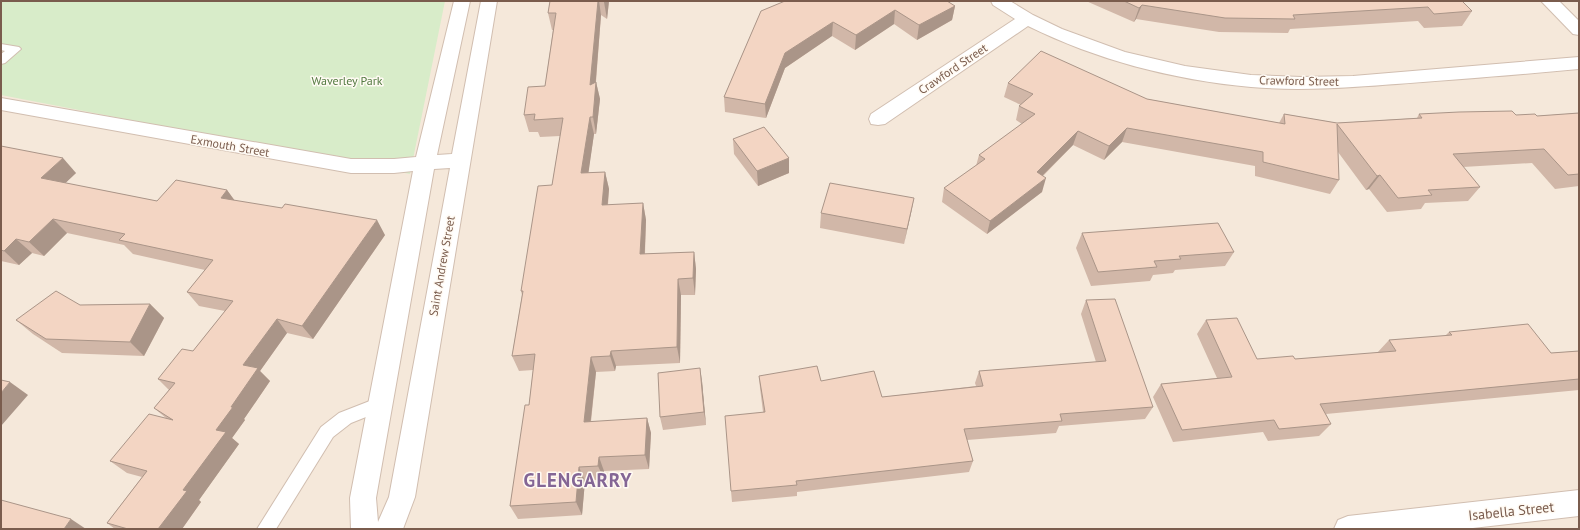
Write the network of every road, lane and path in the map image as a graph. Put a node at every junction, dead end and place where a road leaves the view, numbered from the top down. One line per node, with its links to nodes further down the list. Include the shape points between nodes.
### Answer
1 (462, 1): 13 (street)
2 (489, 1): 12 (street, Saint Andrew Street)
3 (999, 1): 5 (street, Crawford Street)
4 (1549, 1): 6 (street)
5 (1027, 19): 9 (street, Crawford Street, via 1067,37 1132,59 1168,68 1245,80 1289,83 1354,82); 11 (street, Crawford Street)
6 (1579, 30)
7 (1, 47): 8 (lane, via 15,49)
8 (1, 60)
9 (1579, 64)
10 (1, 104): 13 (street, Exmouth Street, via 334,164 367,167)
11 (878, 119)
12 (461, 160): 13 (street, Exmouth Street); 18 (street, Saint Andrew Street, via 402,497)
13 (425, 163): 14 (street)
14 (380, 404): 16 (lane, via 344,417 335,423); 17 (street, via 363,498)
15 (1579, 503): 19 (street, Isabella Street)
16 (266, 529)
17 (365, 529)
18 (388, 529)
19 (1348, 529)

